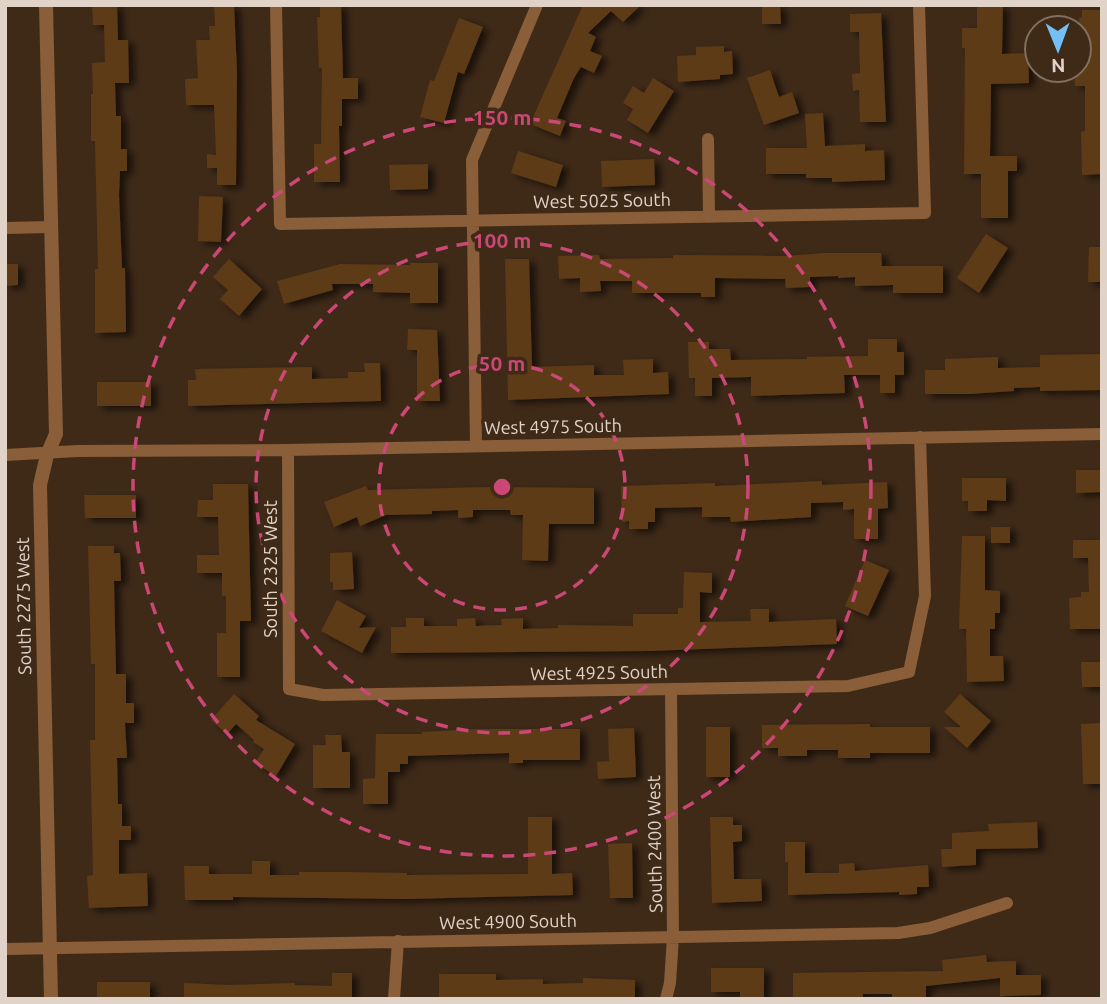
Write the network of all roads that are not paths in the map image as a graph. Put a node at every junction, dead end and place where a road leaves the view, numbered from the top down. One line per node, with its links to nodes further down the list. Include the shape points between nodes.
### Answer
1 (47, 5): 8 (street, South 2275 West)
2 (276, 5): 7 (street, West 5025 South, via 279,224)
3 (537, 5): 7 (street, via 472,160)
4 (919, 5): 6 (street, West 5025 South, via 925,213)
5 (708, 139): 6 (street)
6 (709, 217): 7 (street, West 5025 South)
7 (472, 221): 12 (street)
8 (50, 227): 9 (street); 15 (street, South 2275 West, via 56,434)
9 (5, 228)
10 (1102, 434): 11 (street, West 4975 South)
11 (920, 437): 12 (street, West 4975 South); 17 (street, West 4925 South, via 925,596 909,672 848,686)
12 (476, 446): 13 (street, West 4975 South)
13 (288, 450): 15 (street, West 4975 South); 16 (street, South 2325 West)
14 (5, 455): 15 (street, West 4975 South)
15 (47, 455): 21 (street, South 2275 West, via 40,485)
16 (289, 689): 17 (street, West 4925 South, via 323,695)
17 (671, 689): 19 (street, South 2400 West)
18 (1007, 903): 19 (street, West 4900 South, via 930,928 898,933)
19 (673, 937): 20 (street, West 4900 South); 25 (street, South 2400 West)
20 (398, 941): 21 (street, West 4900 South); 24 (street)
21 (51, 947): 22 (street, West 4900 South); 23 (street, South 2275 West)
22 (5, 948)
23 (51, 999)
24 (394, 999)
25 (666, 999)

